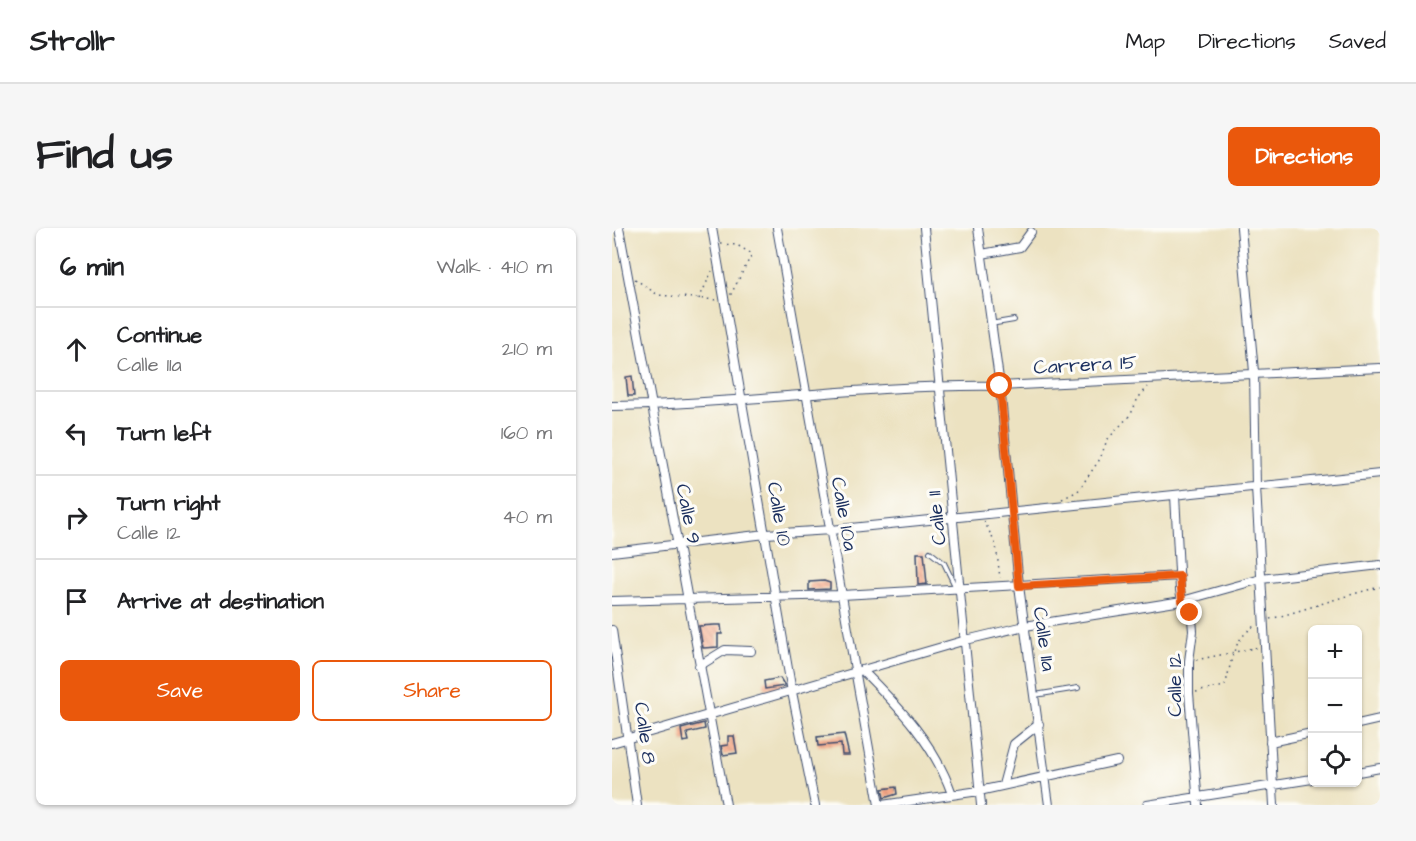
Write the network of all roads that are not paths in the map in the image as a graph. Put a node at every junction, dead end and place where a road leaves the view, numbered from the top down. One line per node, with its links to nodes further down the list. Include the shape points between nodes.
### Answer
1 (619, 228): 17 (street, Calle 9)
2 (712, 228): 16 (street, Calle 10)
3 (777, 228): 15 (street, Calle 10a)
4 (924, 228): 13 (street, Calle 11)
5 (978, 228): 8 (street, Calle 11a)
6 (1241, 228): 12 (street)
7 (1031, 232): 8 (street, via 1020,247)
8 (982, 254): 10 (street, Calle 11a)
9 (1014, 320): 10 (lane)
10 (990, 325): 14 (street, Calle 11a)
11 (1380, 368): 12 (street, Carrera 15)
12 (1254, 372): 14 (street, Carrera 15); 20 (street)
13 (940, 385): 14 (street, Carrera 15); 15 (street, Carrera 15); 23 (street, Calle 11)
14 (1000, 386): 22 (street, Calle 11a)
15 (807, 394): 16 (street, Carrera 15); 24 (street, Calle 10a)
16 (743, 400): 17 (street, Carrera 15); 25 (street, Calle 10)
17 (651, 405): 18 (street, Carrera 15); 26 (street, Calle 9)
18 (612, 406)
19 (1380, 474): 20 (street)
20 (1256, 487): 21 (street); 31 (street)
21 (1175, 495): 22 (street); 30 (street, Calle 12)
22 (1011, 512): 23 (street); 32 (street, Calle 11a)
23 (953, 517): 24 (street); 33 (street, Calle 11)
24 (831, 530): 25 (street); 34 (street, Calle 10a)
25 (766, 534): 26 (street); 35 (street, Calle 10)
26 (677, 544): 27 (street); 36 (street, Calle 9)
27 (612, 552)
28 (930, 552): 33 (lane, via 944,563)
29 (1380, 565): 31 (street)
30 (1180, 576): 32 (street); 38 (street, Calle 12)
31 (1261, 579): 38 (street); 54 (street)
32 (1019, 586): 33 (street); 39 (street, Calle 11a)
33 (958, 589): 34 (street); 41 (street, Calle 11)
34 (842, 595): 35 (street); 44 (street, Calle 10a)
35 (776, 597): 36 (street); 46 (street, Calle 10)
36 (688, 600): 37 (street); 43 (street, Calle 9)
37 (612, 601)
38 (1182, 601): 39 (street); 65 (street, Calle 12, via 1193,625 1189,693)
39 (1025, 626): 41 (street); 47 (street, Calle 11a)
40 (612, 630): 53 (street, Calle 8)
41 (966, 640): 44 (street); 63 (street, Calle 11)
42 (751, 651): 43 (street, via 725,650)
43 (699, 666): 48 (street, Calle 9)
44 (858, 671): 46 (street); 64 (street, via 912,722 942,766); 69 (street, Calle 10a)
45 (1077, 688): 47 (lane)
46 (792, 692): 48 (street); 68 (street, Calle 10)
47 (1035, 695): 51 (street, Calle 11a)
48 (708, 714): 53 (street); 67 (street, Calle 9)
49 (1380, 719): 50 (street)
50 (1362, 723)
51 (1040, 724): 59 (street, Calle 11a); 61 (street, via 1014,744)
52 (1308, 734): 54 (street)
53 (630, 738): 55 (street); 66 (street, Calle 8)
54 (1270, 741): 62 (street)
55 (612, 743)
56 (1117, 762): 59 (street)
57 (1380, 768): 58 (street)
58 (1362, 770)
59 (1047, 775): 61 (street); 71 (street, Calle 11a)
60 (1308, 780): 62 (street)
61 (1003, 785): 63 (street)
62 (1273, 786): 65 (street); 74 (street)
63 (979, 791): 64 (street); 70 (street, Calle 11)
64 (952, 794): 69 (street)
65 (1197, 796): 72 (street); 73 (street, Calle 12)
66 (637, 805)
67 (726, 805)
68 (815, 805)
69 (880, 805)
70 (981, 805)
71 (1049, 805)
72 (1147, 805)
73 (1198, 805)
74 (1274, 805)

